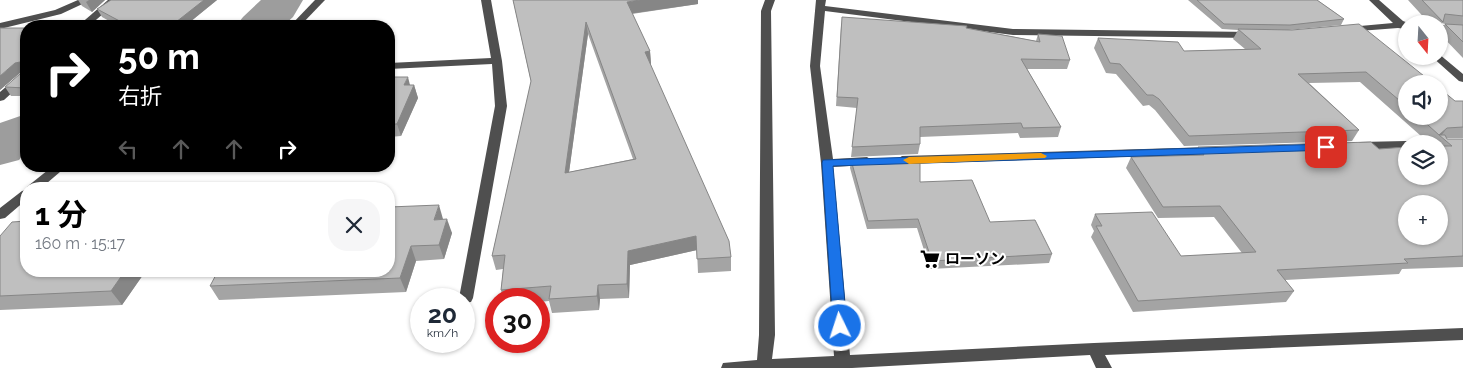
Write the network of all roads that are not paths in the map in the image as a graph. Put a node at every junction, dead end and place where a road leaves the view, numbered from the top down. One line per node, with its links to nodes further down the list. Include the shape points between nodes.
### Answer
1 (86, 0): 8 (street, via 58,12)
2 (114, 0): 9 (street)
3 (320, 0): 10 (street)
4 (486, 0): 19 (street)
5 (770, 0): 37 (street, via 766,11 767,335)
6 (1374, 0): 12 (street)
7 (820, 4): 18 (street, via 1014,32); 28 (street, via 816,66)
8 (25, 20)
9 (90, 20)
10 (301, 20)
11 (20, 21): 13 (street)
12 (1398, 21)
13 (0, 26)
14 (1398, 26): 17 (street)
15 (1448, 29): 16 (street)
16 (1463, 30)
17 (1336, 31)
18 (1258, 35)
19 (497, 61): 21 (street); 33 (street, via 501,106)
20 (1447, 65): 22 (street)
21 (395, 66)
22 (1463, 79)
23 (20, 80): 24 (street)
24 (0, 98)
25 (1398, 145): 26 (street)
26 (1346, 147)
27 (1227, 150): 28 (street)
28 (827, 163): 36 (street)
29 (53, 172): 30 (street)
30 (41, 182)
31 (20, 199): 32 (street)
32 (0, 215)
33 (468, 288)
34 (1463, 334): 35 (street)
35 (1094, 349): 36 (street); 39 (street)
36 (843, 365): 37 (street)
37 (764, 366): 38 (street)
38 (729, 368)
39 (1104, 368)

